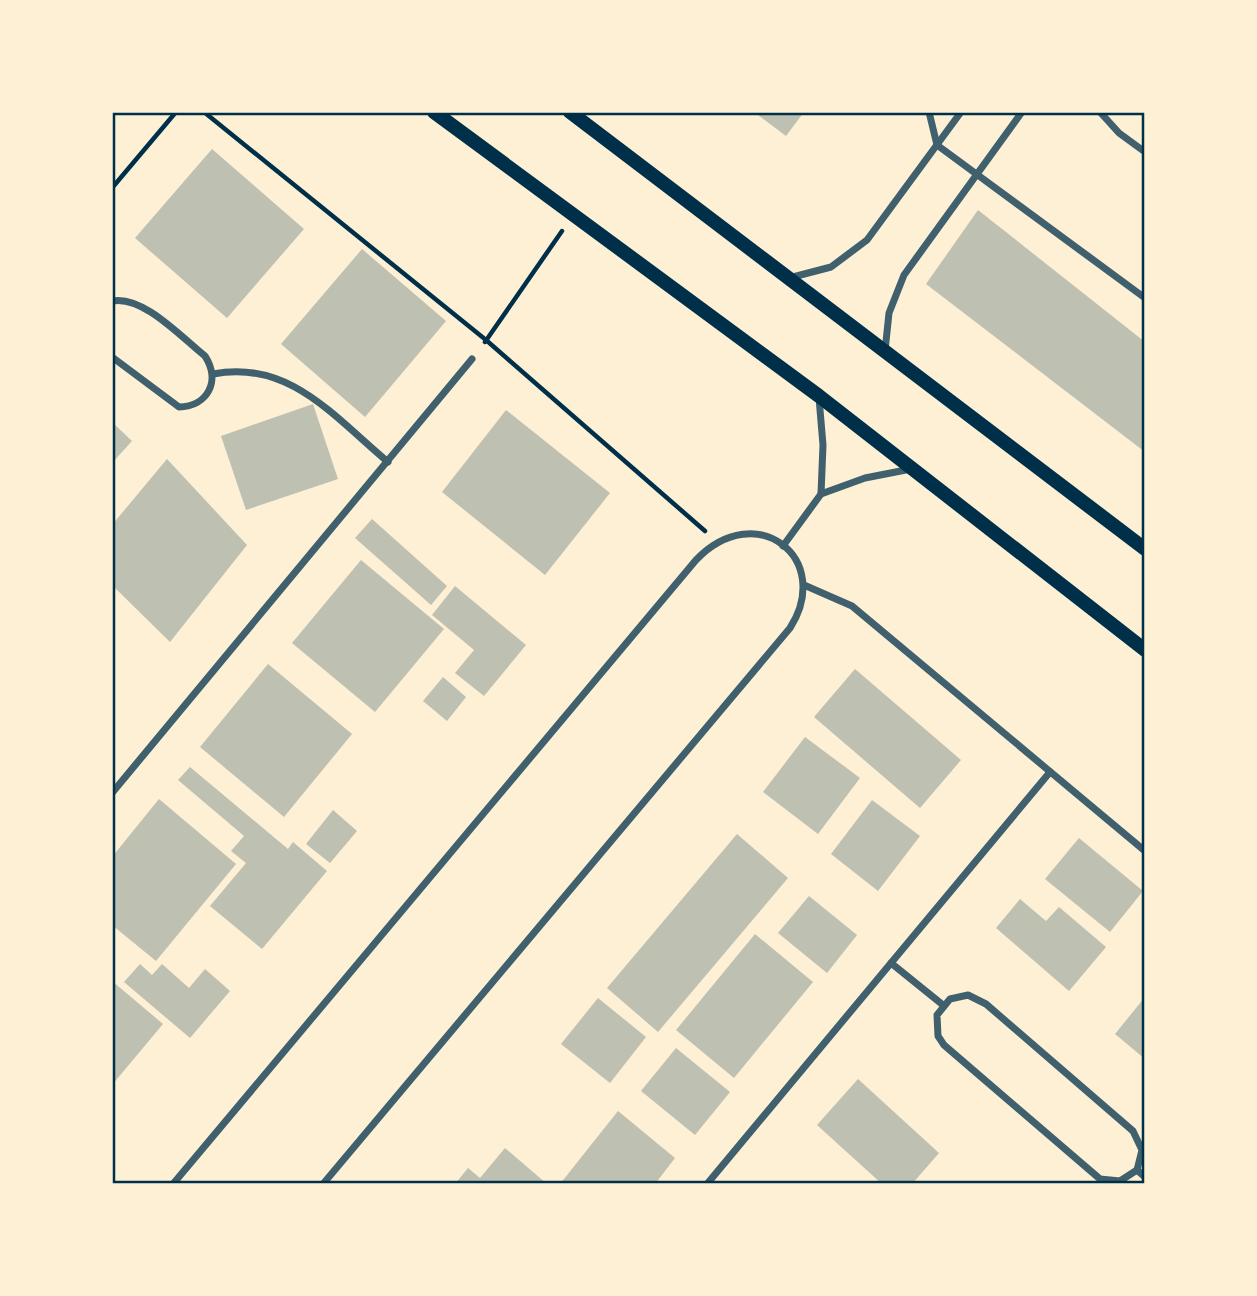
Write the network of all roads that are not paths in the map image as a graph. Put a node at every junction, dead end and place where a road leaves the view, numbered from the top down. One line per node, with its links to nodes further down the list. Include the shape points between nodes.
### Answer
1 (434, 112): 17 (main road)
2 (570, 112): 10 (main road)
3 (929, 112): 7 (street)
4 (961, 112): 7 (street)
5 (1022, 112): 9 (street)
6 (1100, 112): 8 (street)
7 (937, 145): 9 (street); 10 (street, via 867,240 831,267)
8 (1145, 152)
9 (976, 173): 11 (street); 13 (street, via 904,275 888,313)
10 (789, 278): 13 (main road)
11 (1145, 298)
12 (112, 301): 16 (street, via 132,300 142,306 205,356)
13 (885, 352): 22 (main road)
14 (112, 357): 16 (street, via 179,407 204,398)
15 (472, 359): 18 (street)
16 (213, 374): 18 (street, via 251,370 286,380)
17 (819, 396): 19 (main road); 20 (street)
18 (388, 461): 26 (street)
19 (912, 468): 20 (street); 24 (main road)
20 (821, 494): 21 (street)
21 (783, 546): 23 (street, via 794,557); 32 (street, via 751,533 729,535 695,561)
22 (1145, 548)
23 (804, 585): 25 (street, via 852,606); 33 (street, via 804,600 790,628)
24 (1145, 650)
25 (1050, 772): 27 (street); 28 (street)
26 (112, 793)
27 (1145, 851)
28 (891, 963): 29 (street); 34 (street)
29 (943, 1005): 30 (street, via 959,996 986,1004 1133,1131 1142,1150); 30 (street, via 935,1026 944,1045 1091,1172 1100,1179 1120,1181)
30 (1137, 1170): 31 (street)
31 (1145, 1177)
32 (173, 1184)
33 (323, 1184)
34 (706, 1184)

